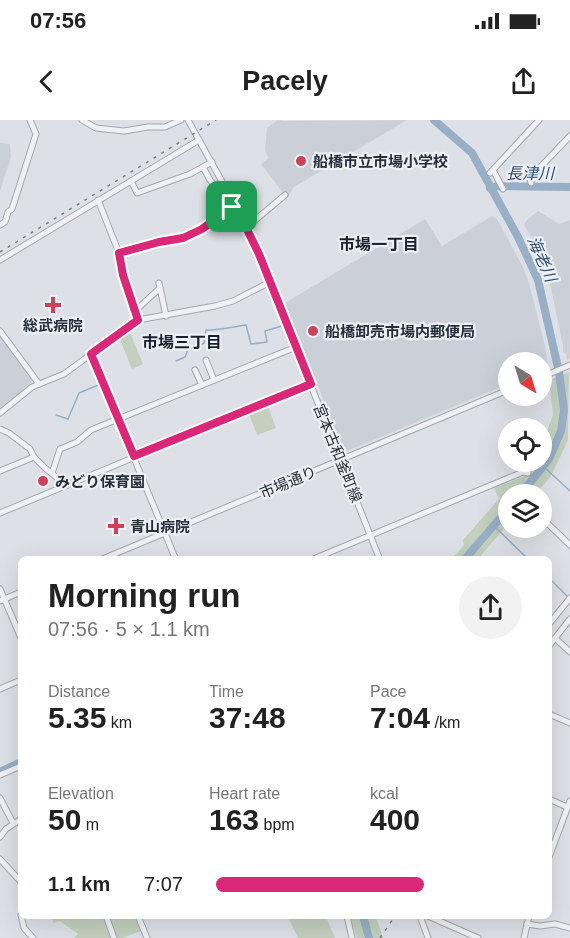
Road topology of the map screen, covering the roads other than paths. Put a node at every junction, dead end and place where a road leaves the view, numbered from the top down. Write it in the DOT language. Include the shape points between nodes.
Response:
graph roads {
  1 [pos="30,120"];
  2 [pos="82,120"];
  3 [pos="181,120"];
  4 [pos="188,120"];
  5 [pos="539,120"];
  6 [pos="570,136"];
  7 [pos="199,140"];
  8 [pos="212,162"];
  9 [pos="203,167"];
  10 [pos="131,181"];
  11 [pos="531,183"];
  12 [pos="502,187"];
  13 [pos="285,195"];
  14 [pos="98,200"];
  15 [pos="233,206"];
  16 [pos="0,225"];
  17 [pos="247,227"];
  18 [pos="119,253"];
  19 [pos="0,260"];
  20 [pos="270,282"];
  21 [pos="135,311"];
  22 [pos="166,316"];
  23 [pos="138,320"];
  24 [pos="0,331"];
  25 [pos="296,347"];
  26 [pos="91,354"];
  27 [pos="206,360"];
  28 [pos="570,365"];
  29 [pos="195,370"];
  30 [pos="552,373"];
  31 [pos="214,380"];
  32 [pos="39,384"];
  33 [pos="311,384"];
  34 [pos="202,385"];
  35 [pos="498,394"];
  36 [pos="0,413"];
  37 [pos="119,420"];
  38 [pos="0,429"];
  39 [pos="134,456"];
  40 [pos="34,457"];
  41 [pos="341,459"];
  42 [pos="0,471"];
  43 [pos="52,473"];
  44 [pos="528,473"];
  45 [pos="66,485"];
  46 [pos="0,513"];
  47 [pos="552,528"];
  48 [pos="165,532"];
  49 [pos="370,534"];
  50 [pos="570,545"];
  51 [pos="109,556"];
  52 [pos="174,556"];
  53 [pos="320,556"];
  54 [pos="378,556"];
  55 [pos="0,589"];
  56 [pos="18,593"];
  57 [pos="570,598"];
  58 [pos="2,600"];
  59 [pos="570,619"];
  60 [pos="552,620"];
  61 [pos="18,632"];
  62 [pos="555,638"];
  63 [pos="552,642"];
  64 [pos="570,651"];
  65 [pos="18,681"];
  66 [pos="0,689"];
  67 [pos="552,715"];
  68 [pos="570,723"];
  69 [pos="18,767"];
  70 [pos="0,775"];
  71 [pos="0,798"];
  72 [pos="552,800"];
  73 [pos="570,801"];
  74 [pos="567,807"];
  75 [pos="18,820"];
  76 [pos="13,823"];
  77 [pos="0,837"];
  78 [pos="552,849"];
  79 [pos="0,859"];
  80 [pos="18,879"];
  81 [pos="21,919"];
  82 [pos="107,919"];
  83 [pos="139,919"];
  84 [pos="348,919"];
  85 [pos="421,919"];
  86 [pos="435,919"];
  87 [pos="528,919"];
  88 [pos="527,924"];
  89 [pos="570,928"];
  90 [pos="31,935"];
  91 [pos="23,938"];
  92 [pos="114,938"];
  93 [pos="147,938"];
  94 [pos="352,938"];
  95 [pos="428,938"];
  96 [pos="478,938"];
  97 [pos="524,938"];
  1 -- 16 [label="street" via="36,134 34,142 12,209"];
  2 -- 3 [label="street" via="96,128 124,131 165,128"];
  4 -- 7 [label="street, 宮本古和釜町線"];
  5 -- 12 [label="street" via="491,172"];
  6 -- 11 [label="street" via="530,178"];
  7 -- 8 [label="street, 宮本古和釜町線"];
  7 -- 10 [label="street"];
  8 -- 9 [label="street"];
  8 -- 15 [label="street, 宮本古和釜町線"];
  9 -- 10 [label="street" via="136,193"];
  9 -- 15 [label="street"];
  10 -- 14 [label="street"];
  13 -- 17 [label="street"];
  14 -- 18 [label="street"];
  14 -- 19 [label="street"];
  15 -- 17 [label="street, 宮本古和釜町線"];
  15 -- 18 [label="street" via="183,238"];
  17 -- 20 [label="street, 宮本古和釜町線"];
  18 -- 21 [label="street"];
  20 -- 22 [label="street" via="233,301"];
  20 -- 25 [label="street, 宮本古和釜町線"];
  21 -- 22 [label="street" via="160,286"];
  21 -- 23 [label="street"];
  22 -- 23 [label="street"];
  23 -- 26 [label="street"];
  24 -- 32 [label="street"];
  25 -- 31 [label="street"];
  25 -- 33 [label="street, 宮本古和釜町線"];
  26 -- 32 [label="street" via="64,374"];
  26 -- 37 [label="street"];
  27 -- 31 [label="street"];
  28 -- 30 [label="street"];
  29 -- 34 [label="street"];
  31 -- 34 [label="street"];
  32 -- 36 [label="street"];
  33 -- 39 [label="street"];
  33 -- 41 [label="street, 宮本古和釜町線"];
  34 -- 37 [label="street"];
  35 -- 41 [label="street, 市場通り"];
  37 -- 39 [label="street"];
  37 -- 43 [label="street" via="91,430 60,449"];
  38 -- 40 [label="street" via="30,449"];
  39 -- 45 [label="street"];
  39 -- 48 [label="street"];
  40 -- 42 [label="street"];
  40 -- 43 [label="street"];
  41 -- 48 [label="street, 市場通り"];
  41 -- 49 [label="street, 宮本古和釜町線"];
  43 -- 45 [label="street"];
  44 -- 49 [label="street"];
  45 -- 46 [label="street"];
  47 -- 50 [label="street"];
  48 -- 51 [label="street, 市場通り"];
  48 -- 52 [label="street"];
  49 -- 53 [label="street"];
  49 -- 54 [label="street, 宮本古和釜町線"];
  55 -- 58 [label="street"];
  56 -- 58 [label="street"];
  57 -- 60 [label="street"];
  58 -- 61 [label="street"];
  59 -- 62 [label="street"];
  62 -- 63 [label="street"];
  62 -- 64 [label="street"];
  65 -- 66 [label="street"];
  67 -- 68 [label="street"];
  69 -- 70 [label="street"];
  71 -- 76 [label="street"];
  72 -- 74 [label="street"];
  73 -- 74 [label="street"];
  74 -- 78 [label="street"];
  75 -- 76 [label="street"];
  76 -- 77 [label="street"];
  79 -- 80 [label="street"];
  81 -- 90 [label="street"];
  82 -- 92 [label="street"];
  83 -- 93 [label="street"];
  84 -- 94 [label="street"];
  85 -- 95 [label="street"];
  86 -- 96 [label="street"];
  87 -- 88 [label="street"];
  88 -- 89 [label="street"];
  88 -- 97 [label="street"];
  90 -- 91 [label="street"];
}
